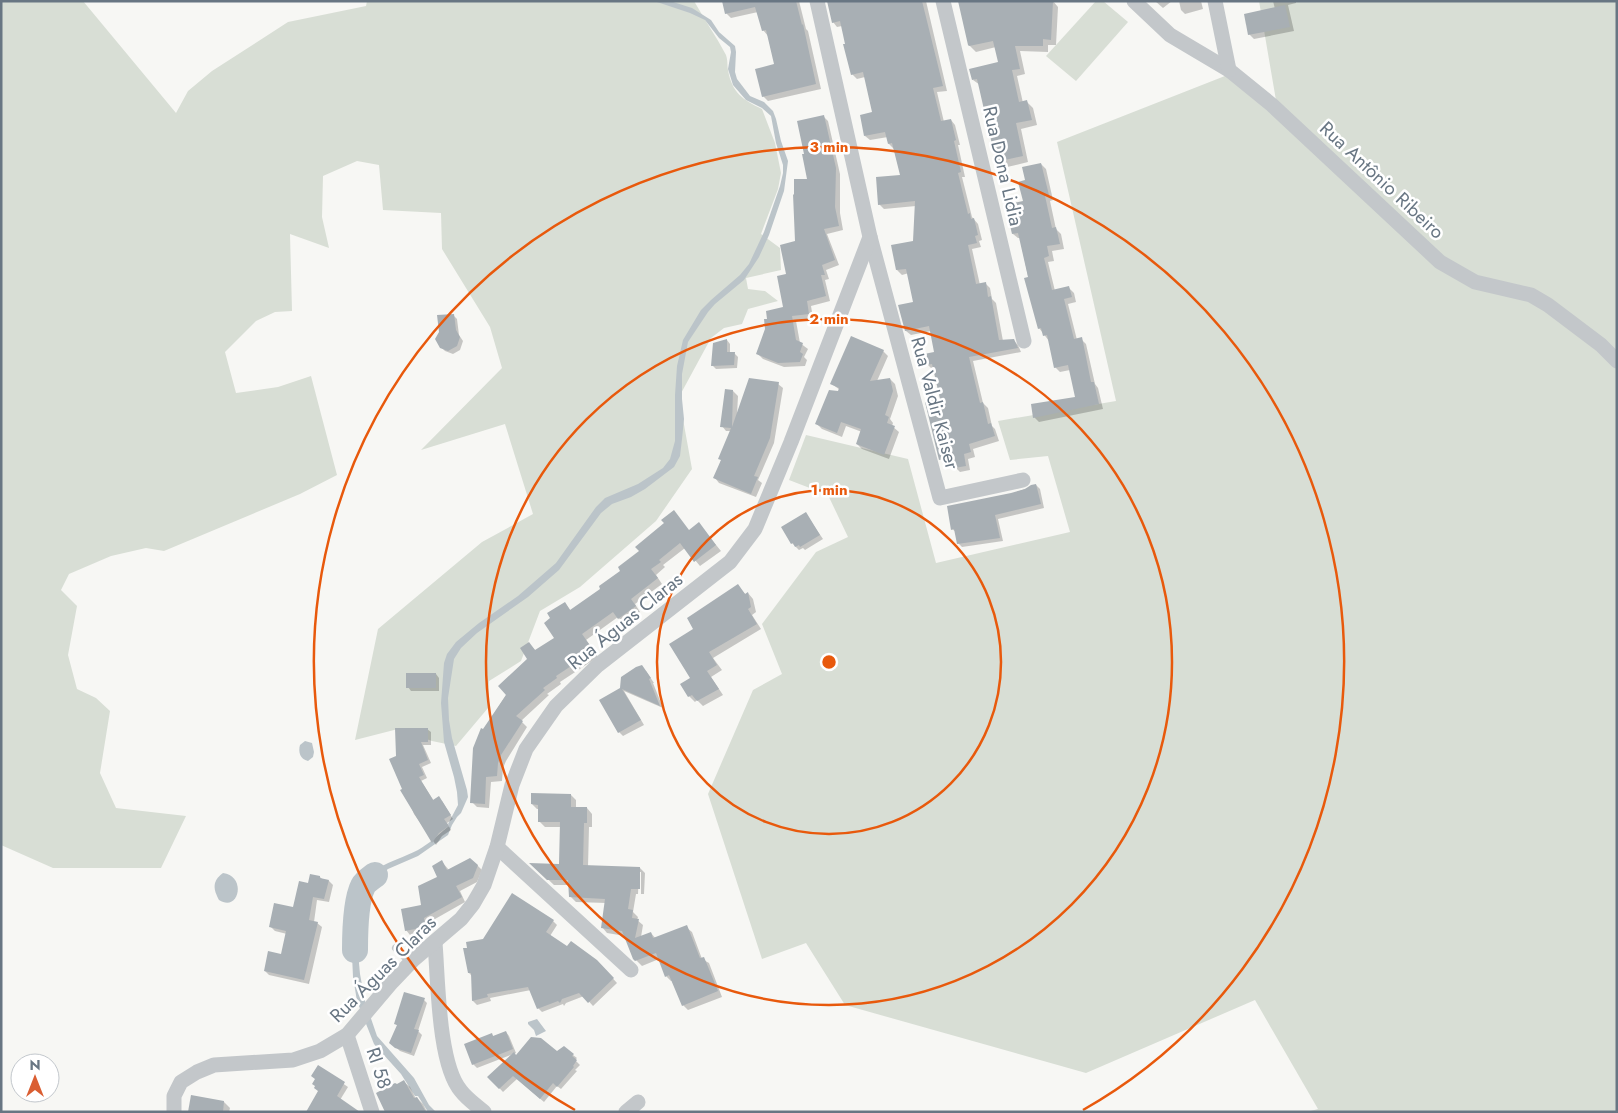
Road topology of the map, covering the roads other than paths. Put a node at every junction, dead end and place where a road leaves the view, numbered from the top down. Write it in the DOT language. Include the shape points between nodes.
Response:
graph roads {
  1 [pos="818,1"];
  2 [pos="943,1"];
  3 [pos="1134,1"];
  4 [pos="1215,1"];
  5 [pos="1229,70"];
  6 [pos="870,238"];
  7 [pos="1024,340"];
  8 [pos="1617,361"];
  9 [pos="1023,480"];
  10 [pos="497,847"];
  11 [pos="435,943"];
  12 [pos="396,948"];
  13 [pos="411,963"];
  14 [pos="631,970"];
  15 [pos="347,1035"];
  16 [pos="638,1102"];
  17 [pos="174,1112"];
  18 [pos="372,1112"];
  19 [pos="484,1112"];
  20 [pos="626,1112"];
  1 -- 6 [label="street"];
  2 -- 7 [label="street, Rua Dona Lidia"];
  3 -- 5 [label="street, Rua Antônio Ribeiro" via="1170,35"];
  4 -- 5 [label="street"];
  5 -- 8 [label="street, Rua Antônio Ribeiro" via="1272,105 1440,262 1475,282 1531,295 1601,345"];
  6 -- 9 [label="street, Rua Valdir Kaiser" via="940,498"];
  6 -- 10 [label="street, Rua Águas Claras" via="755,529 730,562 598,665 556,706 526,749 512,786"];
  10 -- 11 [label="street, Rua Águas Claras" via="484,886 473,904"];
  10 -- 14 [label="street"];
  11 -- 13 [label="street, Rua Águas Claras"];
  11 -- 19 [label="street" via="441,1026 450,1071 461,1091"];
  12 -- 13 [label="lane"];
  13 -- 15 [label="street, Rua Águas Claras"];
  15 -- 17 [label="street, Rua Águas Claras" via="320,1052 293,1060 214,1066 197,1072 181,1082 174,1096"];
  15 -- 18 [label="street, RI 58"];
  16 -- 20 [label="street"];
}
